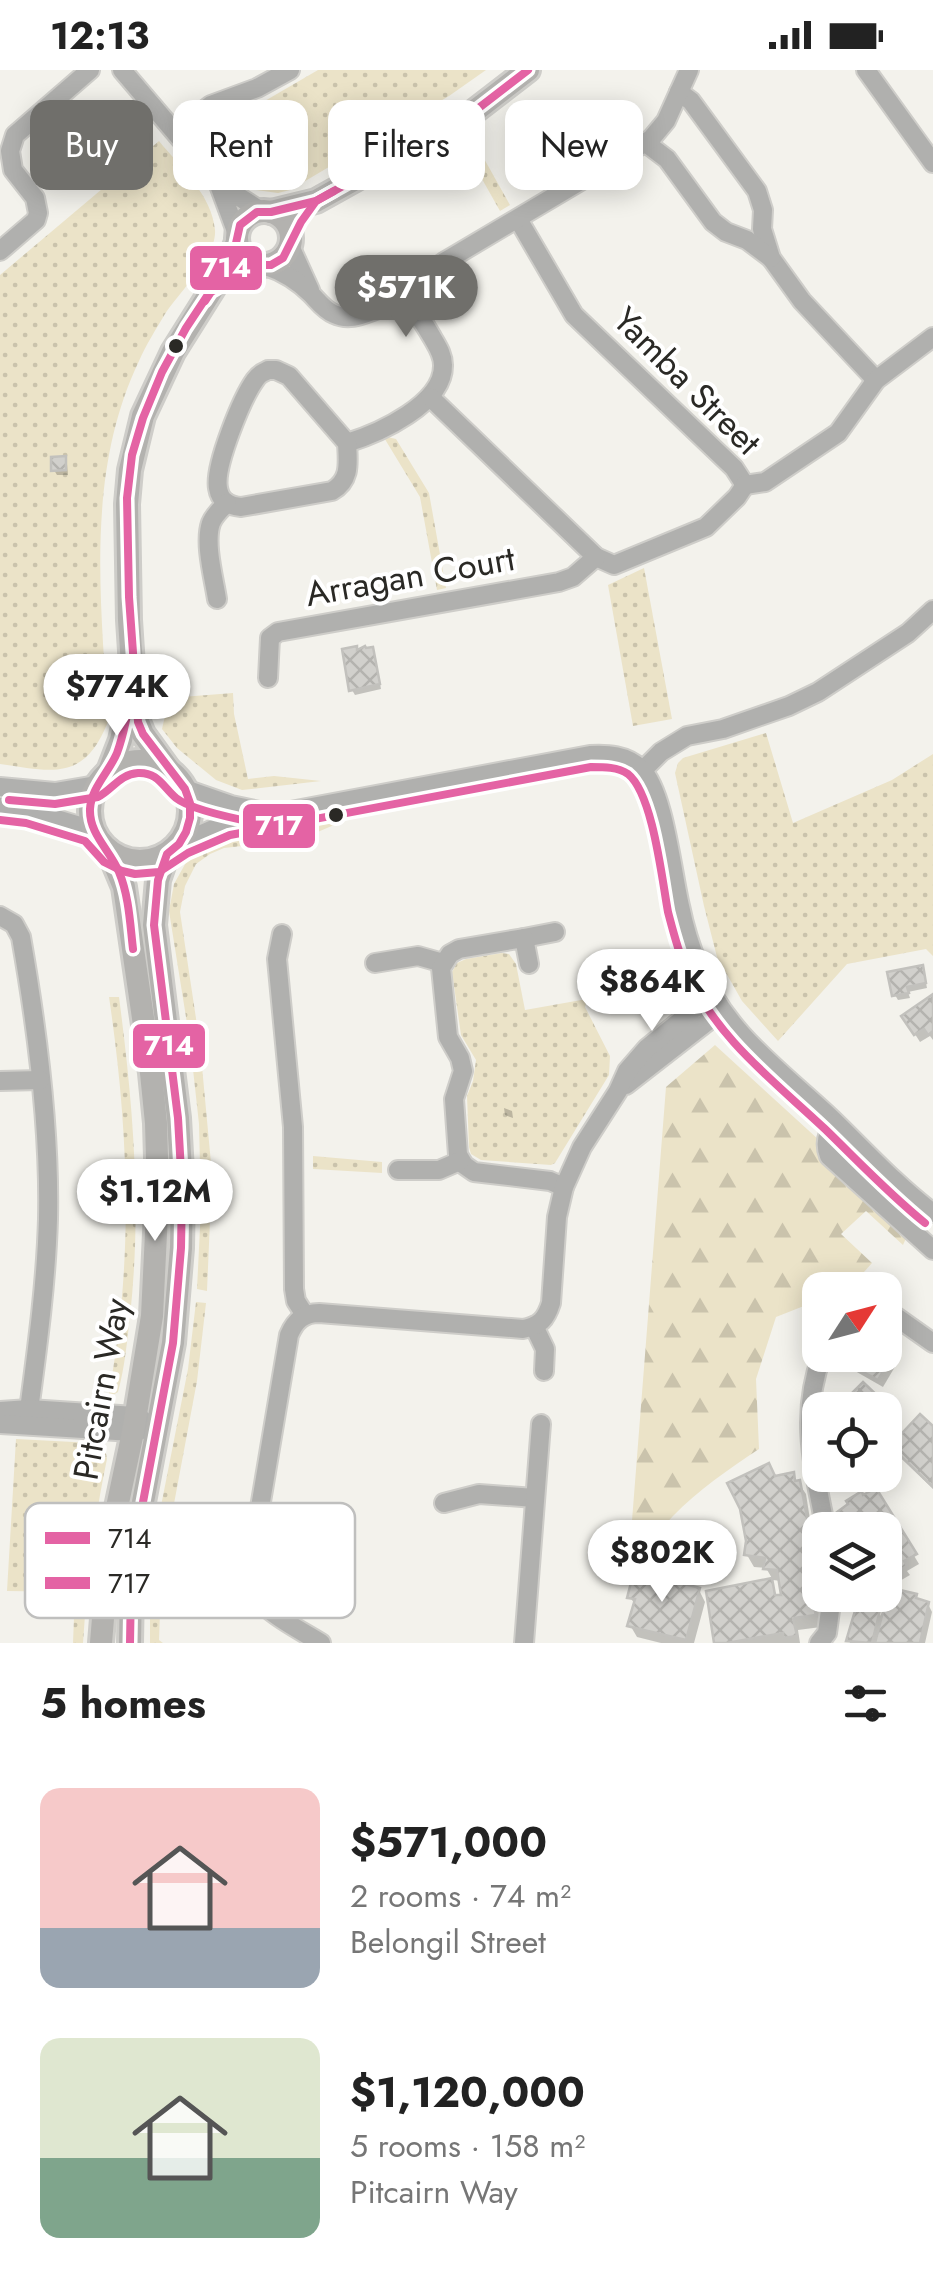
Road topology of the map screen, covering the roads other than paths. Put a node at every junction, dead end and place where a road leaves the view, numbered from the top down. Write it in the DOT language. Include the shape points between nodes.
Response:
graph roads {
  1 [pos="90,70"];
  2 [pos="122,70"];
  3 [pos="290,70"];
  4 [pos="528,70"];
  5 [pos="690,70"];
  6 [pos="874,73"];
  7 [pos="679,92"];
  8 [pos="225,100"];
  9 [pos="173,129"];
  10 [pos="646,143"];
  11 [pos="933,163"];
  12 [pos="221,190"];
  13 [pos="229,190"];
  14 [pos="316,201"];
  15 [pos="266,212"];
  16 [pos="518,218"];
  17 [pos="237,238"];
  18 [pos="290,244"];
  19 [pos="0,251"];
  20 [pos="771,258"];
  21 [pos="262,265"];
  22 [pos="211,292"];
  23 [pos="312,295"];
  24 [pos="404,307"];
  25 [pos="933,337"];
  26 [pos="876,380"];
  27 [pos="430,397"];
  28 [pos="348,444"];
  29 [pos="745,484"];
  30 [pos="227,503"];
  31 [pos="596,557"];
  32 [pos="218,600"];
  33 [pos="933,610"];
  34 [pos="268,678"];
  35 [pos="133,681"];
  36 [pos="170,770"];
  37 [pos="643,770"];
  38 [pos="102,778"];
  39 [pos="0,787"];
  40 [pos="186,789"];
  41 [pos="0,807"];
  42 [pos="274,814"];
  43 [pos="93,830"];
  44 [pos="173,849"];
  45 [pos="109,851"];
  46 [pos="0,916"];
  47 [pos="556,932"];
  48 [pos="282,934"];
  49 [pos="524,938"];
  50 [pos="375,963"];
  51 [pos="442,963"];
  52 [pos="528,964"];
  53 [pos="718,1004"];
  54 [pos="0,1080"];
  55 [pos="40,1080"];
  56 [pos="835,1122"];
  57 [pos="460,1160"];
  58 [pos="398,1170"];
  59 [pos="564,1187"];
  60 [pos="933,1213"];
  61 [pos="933,1250"];
  62 [pos="305,1315"];
  63 [pos="902,1322"];
  64 [pos="534,1326"];
  65 [pos="933,1343"];
  66 [pos="544,1371"];
  67 [pos="817,1372"];
  68 [pos="0,1411"];
  69 [pos="28,1417"];
  70 [pos="0,1424"];
  71 [pos="134,1424"];
  72 [pos="541,1424"];
  73 [pos="157,1426"];
  74 [pos="535,1498"];
  75 [pos="118,1503"];
  76 [pos="144,1503"];
  77 [pos="261,1503"];
  78 [pos="444,1504"];
  79 [pos="822,1512"];
  80 [pos="830,1612"];
  81 [pos="103,1618"];
  82 [pos="283,1618"];
  83 [pos="101,1643"];
  84 [pos="321,1643"];
  85 [pos="524,1643"];
  86 [pos="819,1643"];
  1 -- 19 [label="street" via="12,141 13,170 38,212"];
  2 -- 9 [label="street"];
  3 -- 8 [label="street"];
  4 -- 14 [label="main road" via="467,116"];
  5 -- 7 [label="street"];
  6 -- 11 [label="street"];
  7 -- 10 [label="street"];
  7 -- 20 [label="street" via="757,192"];
  10 -- 16 [label="street"];
  10 -- 20 [label="street" via="667,159 713,222"];
  12 -- 17 [label="street"];
  13 -- 15 [label="street"];
  14 -- 15 [label="main road"];
  14 -- 18 [label="main road"];
  15 -- 17 [label="main road" via="245,218"];
  15 -- 18 [label="main road" via="286,223"];
  16 -- 24 [label="street" via="414,284"];
  16 -- 29 [label="street, Yamba Street" via="574,315"];
  17 -- 21 [label="main road" via="245,258"];
  17 -- 22 [label="main road"];
  18 -- 21 [label="main road" via="283,258"];
  18 -- 23 [label="street"];
  20 -- 26 [label="street"];
  21 -- 22 [label="main road"];
  21 -- 23 [label="street" via="289,275"];
  22 -- 35 [label="main road" via="173,352 134,444 127,504"];
  23 -- 24 [label="street" via="344,318"];
  24 -- 27 [label="street" via="422,320 443,358 442,377"];
  25 -- 26 [label="street, Yamba Street"];
  26 -- 29 [label="street, Yamba Street" via="838,432 765,482"];
  27 -- 28 [label="street"];
  27 -- 31 [label="street"];
  28 -- 30 [label="street" via="346,478 332,490 241,507"];
  28 -- 30 [label="street" via="289,376 276,370 261,374 229,437 218,480"];
  29 -- 31 [label="street" via="697,532 624,563"];
  30 -- 32 [label="street" via="209,528"];
  31 -- 34 [label="street, Arragan Court" via="559,582 278,632 270,638"];
  33 -- 37 [label="street" via="818,692 724,729 686,736"];
  35 -- 36 [label="main road" via="138,722"];
  35 -- 38 [label="main road" via="121,740"];
  36 -- 38 [label="main road" via="139,760"];
  36 -- 40 [label="main road"];
  37 -- 42 [label="street" via="615,755 590,754"];
  37 -- 53 [label="street" via="655,788 690,945"];
  38 -- 39 [label="street" via="55,792"];
  38 -- 43 [label="main road" via="90,799"];
  40 -- 42 [label="street"];
  40 -- 44 [label="main road" via="190,818"];
  41 -- 43 [label="street"];
  42 -- 44 [label="street" via="227,822"];
  43 -- 45 [label="main road"];
  44 -- 45 [label="main road" via="138,862"];
  44 -- 73 [label="main road, Pitcairn Way" via="158,880 154,925 178,1118 181,1248"];
  45 -- 71 [label="main road, Pitcairn Way" via="124,887 156,1122 152,1316"];
  46 -- 55 [label="street" via="21,937"];
  47 -- 49 [label="street"];
  48 -- 62 [label="street" via="277,959 292,1127 294,1290"];
  49 -- 51 [label="street" via="459,948"];
  49 -- 52 [label="street"];
  50 -- 51 [label="street" via="418,956"];
  51 -- 57 [label="street" via="448,1038 463,1071 454,1099"];
  53 -- 56 [label="street" via="753,1049"];
  53 -- 59 [label="street" via="707,1022 618,1091"];
  54 -- 55 [label="street"];
  55 -- 69 [label="street" via="48,1228"];
  56 -- 60 [label="street"];
  56 -- 61 [label="street" via="828,1131 828,1156"];
  57 -- 58 [label="street" via="438,1170"];
  57 -- 59 [label="street" via="474,1172"];
  59 -- 64 [label="street" via="551,1303"];
  62 -- 64 [label="street"];
  62 -- 77 [label="street" via="289,1335"];
  63 -- 65 [label="street"];
  64 -- 66 [label="street" via="545,1349"];
  67 -- 79 [label="street" via="808,1423"];
  68 -- 69 [label="street"];
  69 -- 70 [label="street"];
  69 -- 71 [label="street"];
  71 -- 73 [label="street"];
  71 -- 75 [label="main road, Pitcairn Way"];
  72 -- 74 [label="street"];
  73 -- 76 [label="main road, Pitcairn Way"];
  74 -- 78 [label="street" via="479,1494"];
  74 -- 85 [label="street"];
  80 -- 86 [label="street"];
  81 -- 83 [label="main road, Pitcairn Way"];
  82 -- 84 [label="street"];
}
